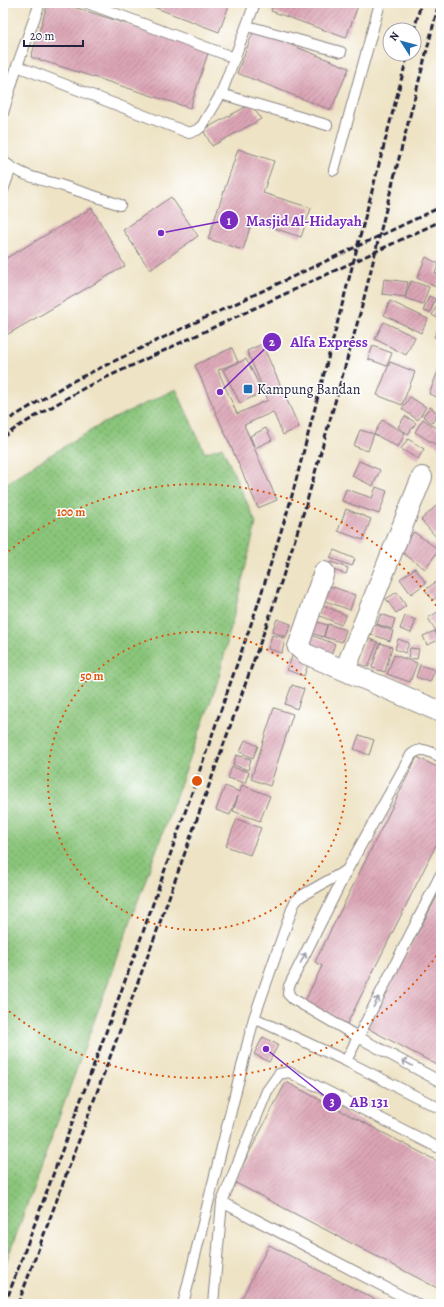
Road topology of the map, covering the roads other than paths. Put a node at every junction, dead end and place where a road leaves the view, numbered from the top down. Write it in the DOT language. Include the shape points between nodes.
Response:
graph roads {
  1 [pos="40,3"];
  2 [pos="87,3"];
  3 [pos="255,3"];
  4 [pos="380,3"];
  5 [pos="247,26"];
  6 [pos="340,52"];
  7 [pos="235,58"];
  8 [pos="17,66"];
  9 [pos="221,94"];
  10 [pos="3,112"];
  11 [pos="327,125"];
  12 [pos="7,165"];
  13 [pos="334,170"];
  14 [pos="3,190"];
  15 [pos="120,205"];
  16 [pos="422,477"];
  17 [pos="324,572"];
  18 [pos="345,670"];
  19 [pos="441,712"];
  20 [pos="441,758"];
  21 [pos="347,870"];
  22 [pos="441,874"];
  23 [pos="254,1018"];
  24 [pos="358,1037"];
  25 [pos="346,1061"];
  26 [pos="441,1082"];
  27 [pos="441,1109"];
  28 [pos="441,1149"];
  29 [pos="222,1202"];
  30 [pos="183,1304"];
  31 [pos="213,1304"];
  32 [pos="417,1304"];
  1 -- 8 [label="lane"];
  2 -- 7 [label="lane"];
  3 -- 5 [label="lane"];
  4 -- 13 [label="lane"];
  5 -- 6 [label="lane"];
  5 -- 7 [label="lane"];
  7 -- 9 [label="lane"];
  8 -- 9 [label="lane" via="189,133 202,126"];
  8 -- 10 [label="lane"];
  9 -- 11 [label="lane"];
  12 -- 14 [label="lane"];
  12 -- 15 [label="lane" via="24,174"];
  16 -- 18 [label="street"];
  17 -- 18 [label="street" via="298,647 306,654"];
  18 -- 19 [label="street"];
  20 -- 21 [label="lane" via="424,749 417,750 411,755"];
  21 -- 23 [label="lane" via="295,902"];
  24 -- 21 [label="lane, one-way" via="288,994 289,986"];
  24 -- 22 [label="lane, one-way"];
  23 -- 25 [label="lane"];
  23 -- 30 [label="lane"];
  24 -- 25 [label="lane"];
  26 -- 24 [label="lane, one-way"];
  25 -- 27 [label="lane"];
  28 -- 29 [label="lane" via="289,1072 279,1074 267,1091"];
  29 -- 31 [label="lane"];
  29 -- 32 [label="lane"];
}
